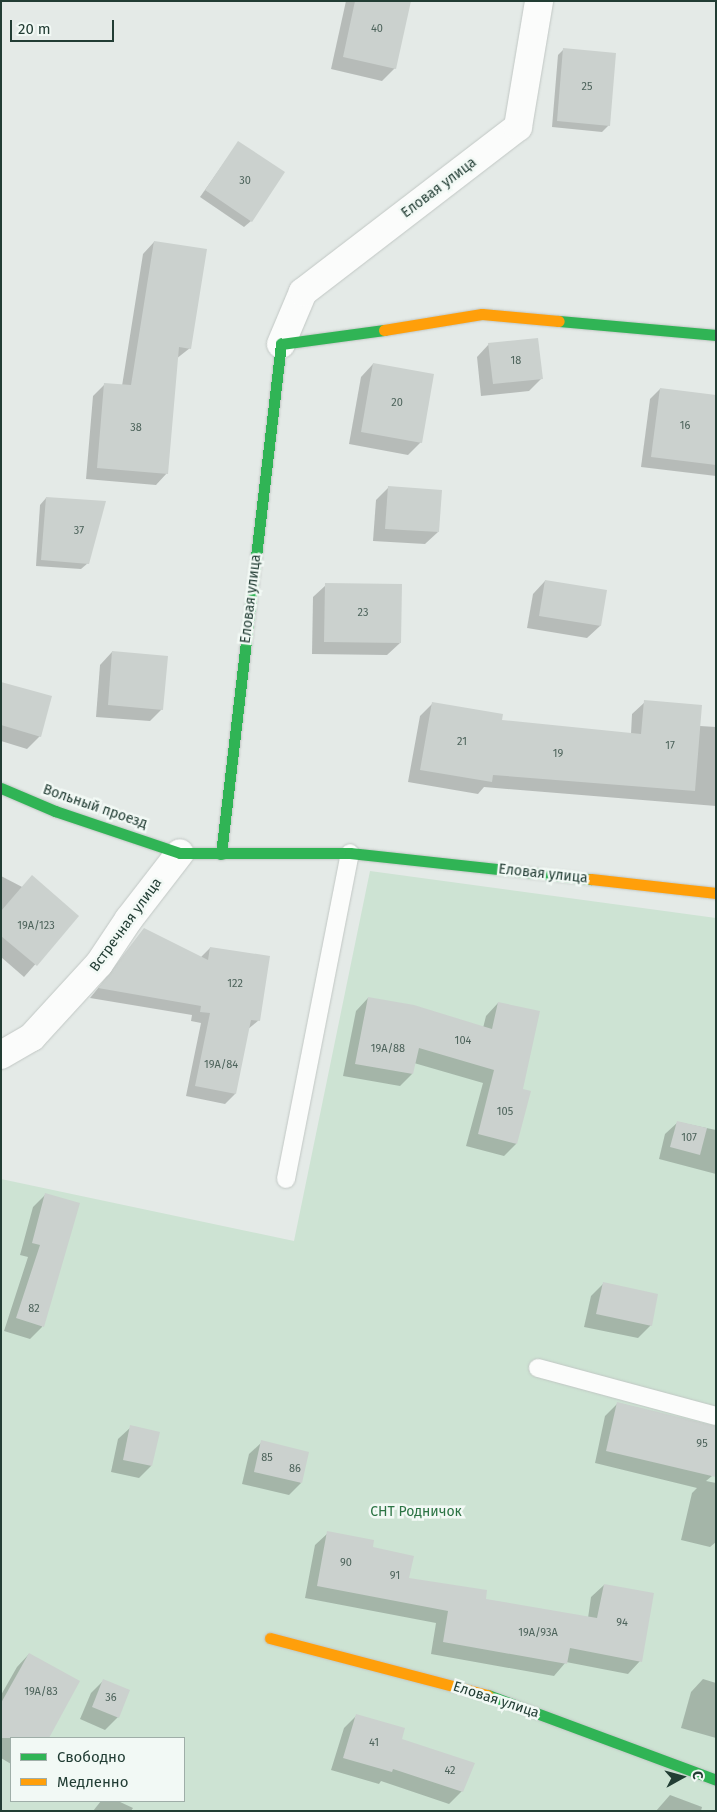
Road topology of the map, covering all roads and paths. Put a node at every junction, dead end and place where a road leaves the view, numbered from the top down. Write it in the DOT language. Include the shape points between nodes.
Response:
graph roads {
  1 [pos="539,1"];
  2 [pos="716,335"];
  3 [pos="281,344"];
  4 [pos="1,788"];
  5 [pos="180,853"];
  6 [pos="350,853"];
  7 [pos="221,854"];
  8 [pos="716,893"];
  9 [pos="1,1055"];
  10 [pos="286,1179"];
  11 [pos="538,1368"];
  12 [pos="716,1416"];
  13 [pos="270,1638"];
  14 [pos="716,1780"];
  1 -- 3 [label="street, Еловая улица" via="518,127 303,292"];
  2 -- 3 [label="street" via="482,314"];
  3 -- 7 [label="street, Еловая улица"];
  4 -- 5 [label="street, Вольный проезд" via="55,811"];
  5 -- 7 [label="street, Еловая улица"];
  5 -- 9 [label="street, Встречная улица" via="99,964 32,1037"];
  6 -- 7 [label="street, Еловая улица"];
  6 -- 8 [label="street, Еловая улица"];
  6 -- 10 [label="lane"];
  11 -- 12 [label="lane"];
  13 -- 14 [label="street, Еловая улица" via="494,1697"];
}
